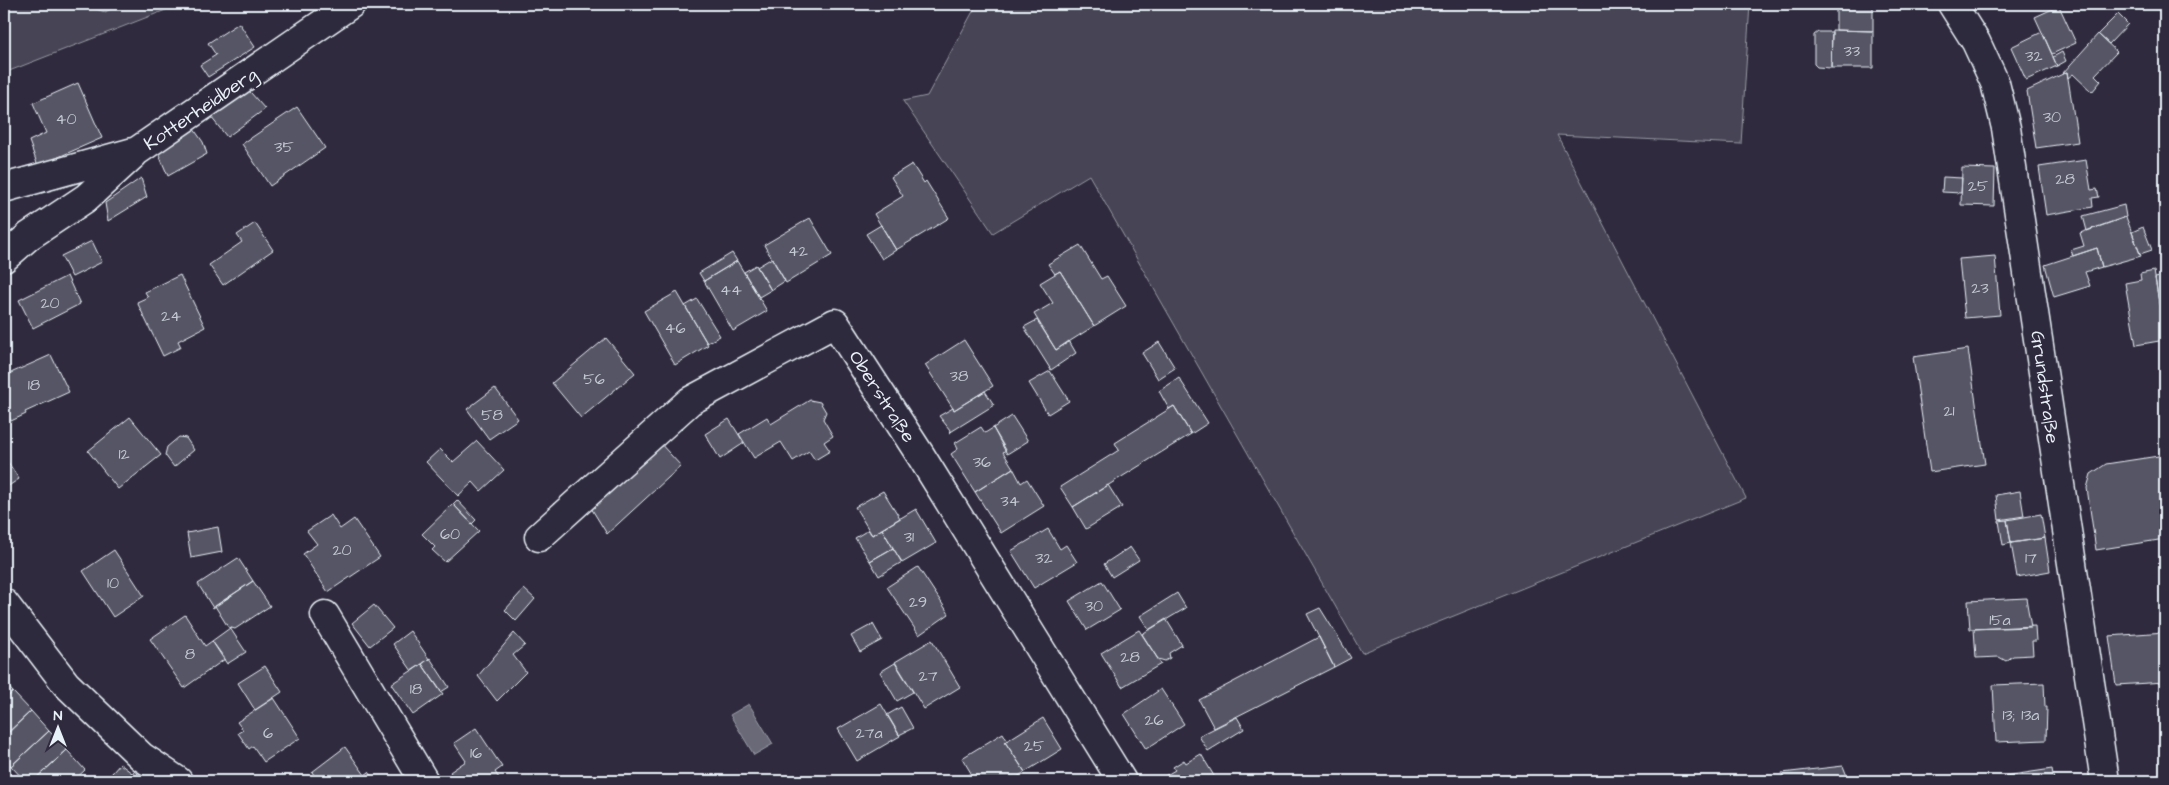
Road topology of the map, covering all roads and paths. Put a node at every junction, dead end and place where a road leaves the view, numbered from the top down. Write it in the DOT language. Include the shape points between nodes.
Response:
graph roads {
  1 [pos="351,4"];
  2 [pos="1952,4"];
  3 [pos="137,151"];
  4 [pos="4,188"];
  5 [pos="4,258"];
  6 [pos="539,536"];
  7 [pos="4,602"];
  8 [pos="325,616"];
  9 [pos="178,781"];
  10 [pos="424,781"];
  11 [pos="1122,781"];
  12 [pos="2105,781"];
  1 -- 3 [label="street, Kotterheidberg"];
  2 -- 12 [label="street, Grundstraße" via="1976,42 1995,83 2006,128"];
  3 -- 4 [label="street, Kotterheidberg"];
  3 -- 5 [label="street" via="86,198 29,236"];
  6 -- 11 [label="street, Oberstraße" via="690,401 835,323"];
  7 -- 9 [label="street" via="66,684 142,757"];
  8 -- 10 [label="street"];
}
